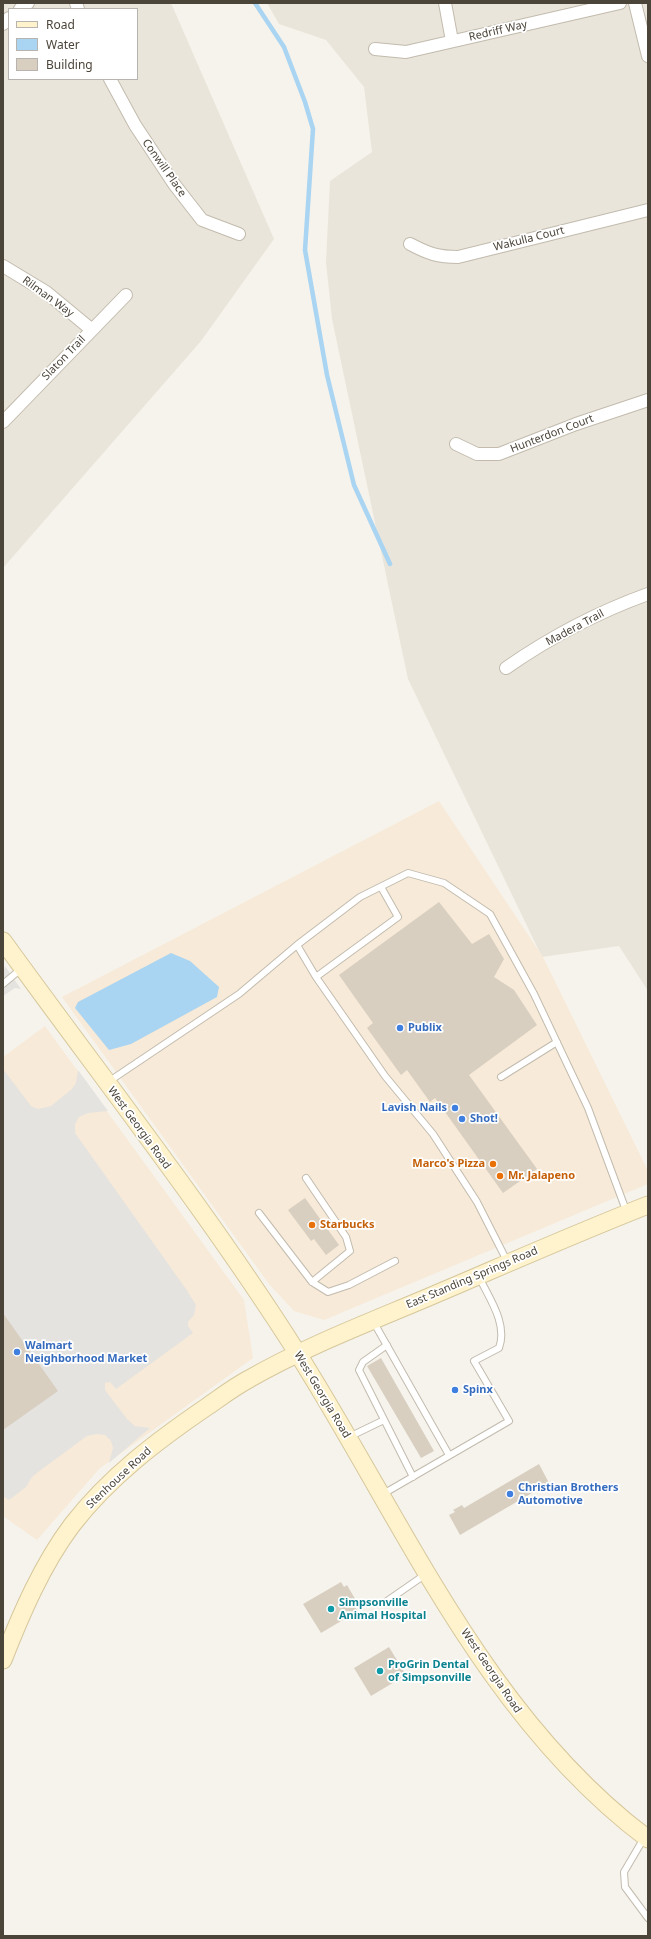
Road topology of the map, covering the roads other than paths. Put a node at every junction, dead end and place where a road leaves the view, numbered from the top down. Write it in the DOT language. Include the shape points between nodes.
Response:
graph roads {
  1 [pos="445,3"];
  2 [pos="620,3"];
  3 [pos="635,3"];
  4 [pos="452,41"];
  5 [pos="375,49"];
  6 [pos="648,56"];
  7 [pos="111,80"];
  8 [pos="648,210"];
  9 [pos="239,234"];
  10 [pos="410,244"];
  11 [pos="3,266"];
  12 [pos="126,295"];
  13 [pos="92,330"];
  14 [pos="648,400"];
  15 [pos="3,422"];
  16 [pos="456,444"];
  17 [pos="648,594"];
  18 [pos="506,668"];
  19 [pos="381,887"];
  20 [pos="3,941"];
  21 [pos="297,945"];
  22 [pos="23,968"];
  23 [pos="316,977"];
  24 [pos="3,984"];
  25 [pos="556,1042"];
  26 [pos="501,1077"];
  27 [pos="106,1083"];
  28 [pos="306,1178"];
  29 [pos="648,1205"];
  30 [pos="259,1213"];
  31 [pos="627,1213"];
  32 [pos="395,1261"];
  33 [pos="508,1262"];
  34 [pos="478,1276"];
  35 [pos="312,1282"];
  36 [pos="373,1321"];
  37 [pos="387,1345"];
  38 [pos="298,1354"];
  39 [pos="384,1420"];
  40 [pos="348,1438"];
  41 [pos="449,1455"];
  42 [pos="413,1477"];
  43 [pos="381,1495"];
  44 [pos="427,1573"];
  45 [pos="387,1601"];
  46 [pos="3,1660"];
  47 [pos="647,1838"];
  48 [pos="648,1918"];
  1 -- 4 [label="street"];
  2 -- 4 [label="street, Redriff Way"];
  3 -- 6 [label="street"];
  4 -- 5 [label="street, Redriff Way" via="406,52"];
  7 -- 9 [label="street, Conwill Place" via="135,126 202,220"];
  8 -- 10 [label="street, Wakulla Court" via="458,257 428,254"];
  11 -- 13 [label="street, Rilman Way" via="46,292"];
  12 -- 13 [label="street, Slaton Trail"];
  13 -- 15 [label="street, Slaton Trail"];
  14 -- 16 [label="street, Hunterdon Court" via="499,454 477,454"];
  17 -- 18 [label="street, Madera Trail" via="576,626"];
  19 -- 21 [label="lane" via="360,897"];
  19 -- 23 [label="lane" via="398,917"];
  19 -- 25 [label="lane" via="408,873 444,883 490,914 534,994"];
  20 -- 22 [label="main road, West Georgia Road"];
  21 -- 23 [label="lane"];
  21 -- 27 [label="lane" via="239,994"];
  22 -- 24 [label="lane"];
  22 -- 27 [label="main road, West Georgia Road"];
  23 -- 33 [label="lane" via="385,1076 433,1134 477,1202"];
  25 -- 26 [label="lane"];
  25 -- 31 [label="lane" via="588,1108"];
  27 -- 38 [label="main road, West Georgia Road" via="219,1237"];
  28 -- 35 [label="lane" via="346,1237 350,1251"];
  29 -- 31 [label="main road, East Standing Springs Road"];
  30 -- 35 [label="lane"];
  31 -- 33 [label="main road, East Standing Springs Road"];
  32 -- 35 [label="lane" via="349,1285 328,1292"];
  33 -- 34 [label="main road, East Standing Springs Road"];
  34 -- 36 [label="main road, East Standing Springs Road"];
  34 -- 41 [label="lane" via="500,1322 503,1337 499,1348 474,1361 509,1421"];
  36 -- 37 [label="lane"];
  36 -- 38 [label="main road, East Standing Springs Road"];
  37 -- 39 [label="lane" via="362,1362 358,1370"];
  37 -- 41 [label="lane"];
  38 -- 40 [label="main road, West Georgia Road"];
  38 -- 46 [label="main road, Stenhouse Road" via="247,1379 187,1421 136,1459 101,1492 72,1526 52,1558 22,1611"];
  39 -- 40 [label="lane"];
  39 -- 42 [label="lane"];
  40 -- 43 [label="main road, West Georgia Road"];
  41 -- 42 [label="lane"];
  42 -- 43 [label="lane"];
  43 -- 44 [label="main road, West Georgia Road"];
  44 -- 45 [label="lane"];
  44 -- 47 [label="main road, West Georgia Road" via="484,1664 538,1735 587,1787"];
  47 -- 48 [label="lane" via="624,1872 625,1887"];
}
